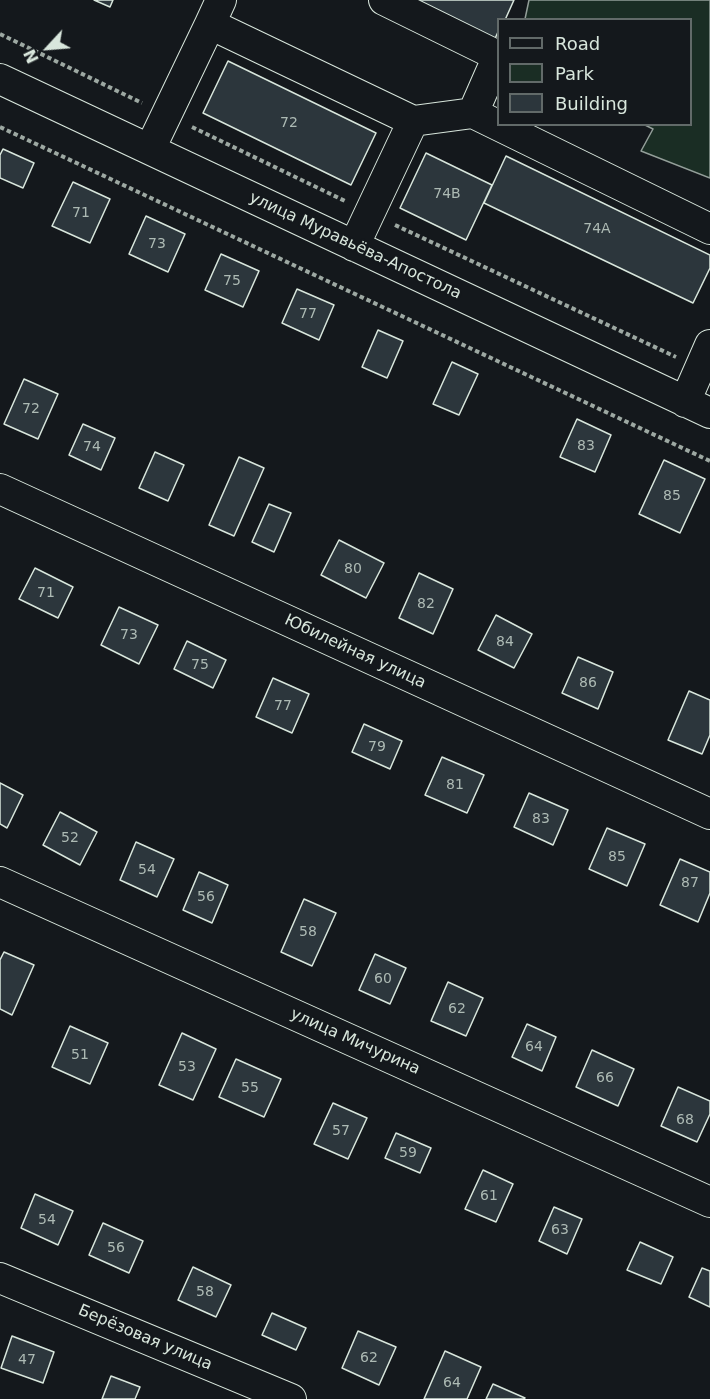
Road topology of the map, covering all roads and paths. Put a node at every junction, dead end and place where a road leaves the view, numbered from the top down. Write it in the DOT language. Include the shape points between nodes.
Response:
graph roads {
  1 [pos="384,0"];
  2 [pos="215,12"];
  3 [pos="497,56"];
  4 [pos="497,58"];
  5 [pos="0,79"];
  6 [pos="473,113"];
  7 [pos="413,121"];
  8 [pos="497,125"];
  9 [pos="500,126"];
  10 [pos="0,127"];
  11 [pos="150,149"];
  12 [pos="710,229"];
  13 [pos="354,246"];
  14 [pos="710,345"];
  15 [pos="698,408"];
  16 [pos="710,461"];
  17 [pos="0,489"];
  18 [pos="710,814"];
  19 [pos="0,882"];
  20 [pos="710,1202"];
  21 [pos="0,1278"];
  22 [pos="291,1399"];
  1 -- 3 [label="street"];
  2 -- 7 [label="street"];
  2 -- 11 [label="street"];
  4 -- 6 [label="street"];
  5 -- 11 [label="street, улица Муравьёва-Апостола"];
  6 -- 7 [label="street"];
  6 -- 8 [label="street"];
  7 -- 13 [label="street"];
  9 -- 12 [label="street"];
  10 -- 16 [label="path"];
  11 -- 13 [label="street, улица Муравьёва-Апостола"];
  13 -- 15 [label="street, улица Муравьёва-Апостола"];
  14 -- 15 [label="street"];
  17 -- 18 [label="street, Юбилейная улица"];
  19 -- 20 [label="street, улица Мичурина"];
  21 -- 22 [label="street, Берёзовая улица"];
}
